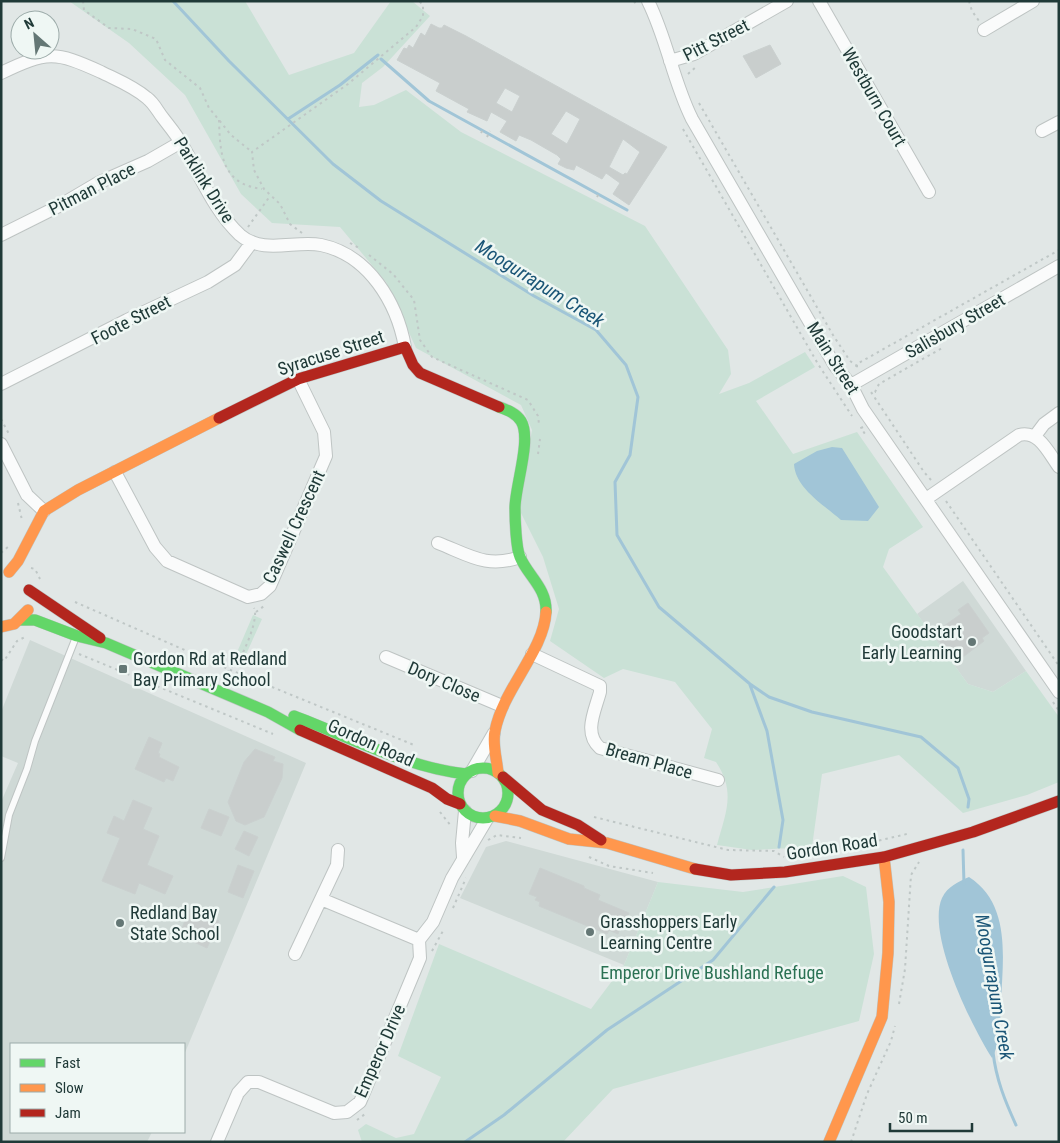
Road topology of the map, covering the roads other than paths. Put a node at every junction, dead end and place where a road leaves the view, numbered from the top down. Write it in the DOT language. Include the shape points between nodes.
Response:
graph roads {
  1 [pos="648,1"];
  2 [pos="787,1"];
  3 [pos="818,1"];
  4 [pos="1032,1"];
  5 [pos="984,29"];
  6 [pos="670,61"];
  7 [pos="1,73"];
  8 [pos="1059,122"];
  9 [pos="1042,131"];
  10 [pos="181,142"];
  11 [pos="929,192"];
  12 [pos="1,234"];
  13 [pos="248,237"];
  14 [pos="1059,266"];
  15 [pos="405,347"];
  16 [pos="298,379"];
  17 [pos="1,384"];
  18 [pos="851,385"];
  19 [pos="1059,413"];
  20 [pos="1035,436"];
  21 [pos="1,444"];
  22 [pos="1059,466"];
  23 [pos="115,472"];
  24 [pos="926,499"];
  25 [pos="44,511"];
  26 [pos="438,543"];
  27 [pos="520,556"];
  28 [pos="5,572"];
  29 [pos="29,590"];
  30 [pos="20,620"];
  31 [pos="1,627"];
  32 [pos="77,636"];
  33 [pos="106,642"];
  34 [pos="532,654"];
  35 [pos="386,657"];
  36 [pos="1059,692"];
  37 [pos="502,706"];
  38 [pos="268,712"];
  39 [pos="494,733"];
  40 [pos="470,772"];
  41 [pos="500,774"];
  42 [pos="718,780"];
  43 [pos="1059,801"];
  44 [pos="462,807"];
  45 [pos="491,817"];
  46 [pos="607,843"];
  47 [pos="338,850"];
  48 [pos="463,857"];
  49 [pos="884,857"];
  50 [pos="1,858"];
  51 [pos="321,899"];
  52 [pos="419,940"];
  53 [pos="295,954"];
  54 [pos="217,1142"];
  55 [pos="829,1142"];
  1 -- 6 [label="street, Main Street"];
  2 -- 6 [label="street, Pitt Street" via="694,54"];
  3 -- 11 [label="street, Westburn Court"];
  4 -- 5 [label="street"];
  6 -- 18 [label="street, Main Street" via="692,118 836,366"];
  7 -- 10 [label="street, Parklink Drive" via="35,58 50,55 69,58 134,88 149,99"];
  8 -- 9 [label="street"];
  10 -- 12 [label="street, Pitman Place"];
  10 -- 13 [label="street, Parklink Drive" via="226,221 242,236"];
  13 -- 15 [label="street, Parklink Drive" via="269,246 321,245 355,259 385,290 402,330"];
  13 -- 17 [label="street, Foote Street" via="235,265 208,282"];
  14 -- 18 [label="street, Salisbury Street"];
  15 -- 16 [label="street, Syracuse Street"];
  15 -- 27 [label="street, Syracuse Street" via="420,372 513,413 521,421 525,434 516,507"];
  16 -- 23 [label="street, Syracuse Street"];
  16 -- 23 [label="street, Caswell Crescent" via="324,432 326,456 270,586 261,594 248,597 167,561 155,547"];
  18 -- 24 [label="street, Main Street" via="863,408"];
  19 -- 20 [label="street"];
  20 -- 22 [label="street"];
  20 -- 24 [label="street" via="1019,435"];
  21 -- 25 [label="street" via="27,495"];
  23 -- 25 [label="street, Syracuse Street"];
  24 -- 36 [label="street, Main Street"];
  25 -- 28 [label="street" via="18,561"];
  26 -- 27 [label="street" via="489,563"];
  27 -- 34 [label="street, Syracuse Street" via="546,603 545,627"];
  28 -- 29 [label="street, Gordon Road" via="21,578"];
  29 -- 30 [label="street" via="29,606"];
  29 -- 33 [label="street, Gordon Road"];
  30 -- 31 [label="street, Gordon Road"];
  30 -- 32 [label="street, Gordon Road" via="35,620"];
  32 -- 33 [label="street, Gordon Road"];
  32 -- 50 [label="lane" via="9,815"];
  33 -- 38 [label="street, Gordon Road"];
  34 -- 37 [label="street, Syracuse Street"];
  34 -- 42 [label="street, Bream Place" via="600,686 590,729 600,748"];
  35 -- 37 [label="street, Dory Close"];
  37 -- 39 [label="street, Syracuse Street"];
  38 -- 40 [label="street, Gordon Road" via="290,714 446,772"];
  38 -- 44 [label="street, Gordon Road" via="290,726 432,788"];
  39 -- 40 [label="street"];
  39 -- 41 [label="street"];
  40 -- 41 [label="street" via="485,768"];
  40 -- 44 [label="street" via="459,788"];
  41 -- 45 [label="street" via="508,790 508,798 501,812"];
  41 -- 46 [label="street, Gordon Road" via="542,810 578,825"];
  43 -- 49 [label="street, Gordon Road" via="973,832"];
  44 -- 45 [label="street" via="479,818"];
  44 -- 48 [label="street"];
  45 -- 46 [label="street, Gordon Road" via="520,821 569,839"];
  45 -- 48 [label="street"];
  46 -- 49 [label="street, Gordon Road" via="660,860 731,875 785,872"];
  47 -- 51 [label="street" via="337,865"];
  48 -- 52 [label="street" via="433,922"];
  49 -- 55 [label="street" via="889,902 882,1017"];
  51 -- 52 [label="street"];
  51 -- 53 [label="street"];
  52 -- 54 [label="street, Emperor Drive" via="420,958 360,1102 347,1112 334,1113 259,1082 248,1082 238,1093"];
}
